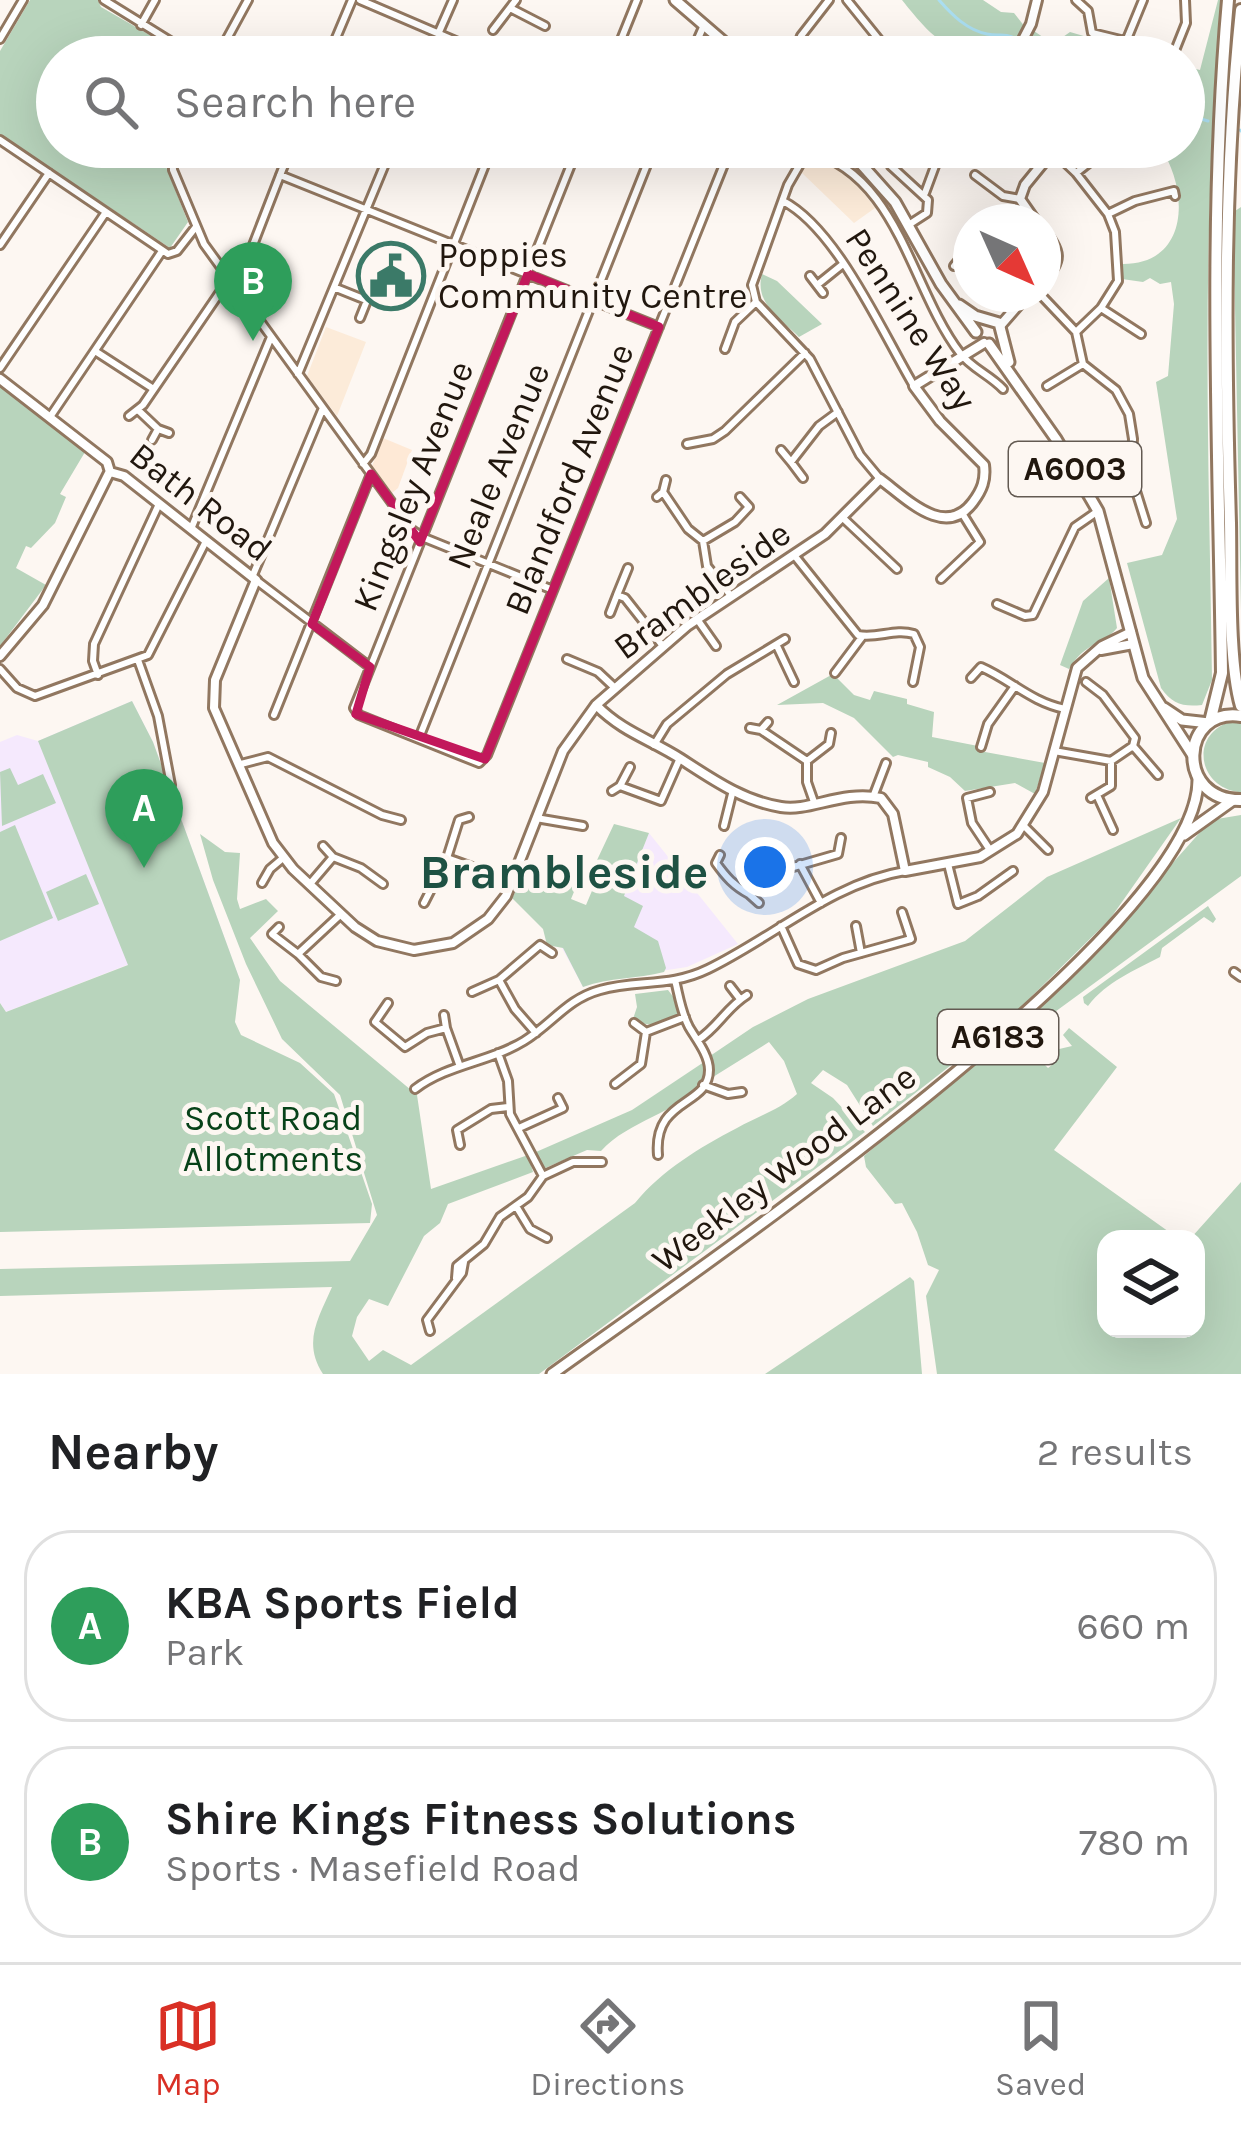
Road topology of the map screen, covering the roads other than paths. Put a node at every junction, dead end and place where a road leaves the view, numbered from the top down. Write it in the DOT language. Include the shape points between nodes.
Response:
graph roads {
  1 [pos="23,0"];
  2 [pos="104,0"];
  3 [pos="155,0"];
  4 [pos="248,0"];
  5 [pos="356,0"];
  6 [pos="453,0"];
  7 [pos="516,0"];
  8 [pos="637,0"];
  9 [pos="675,0"];
  10 [pos="829,0"];
  11 [pos="847,0"];
  12 [pos="1037,0"];
  13 [pos="1077,0"];
  14 [pos="1143,0"];
  15 [pos="1185,0"];
  16 [pos="1228,0"];
  17 [pos="512,10"];
  18 [pos="1241,10"];
  19 [pos="141,25"];
  20 [pos="704,25"];
  21 [pos="545,26"];
  22 [pos="493,30"];
  23 [pos="438,33"];
  24 [pos="160,36"];
  25 [pos="228,36"];
  26 [pos="338,36"];
  27 [pos="437,36"];
  28 [pos="445,36"];
  29 [pos="622,36"];
  30 [pos="699,36"];
  31 [pos="717,36"];
  32 [pos="801,36"];
  33 [pos="876,36"];
  34 [pos="1024,36"];
  35 [pos="1102,36"];
  36 [pos="1128,36"];
  37 [pos="1182,36"];
  38 [pos="0,39"];
  39 [pos="0,140"];
  40 [pos="36,164"];
  41 [pos="42,168"];
  42 [pos="173,168"];
  43 [pos="283,168"];
  44 [pos="384,168"];
  45 [pos="484,168"];
  46 [pos="570,168"];
  47 [pos="646,168"];
  48 [pos="723,168"];
  49 [pos="799,168"];
  50 [pos="846,168"];
  51 [pos="865,168"];
  52 [pos="892,168"];
  53 [pos="933,168"];
  54 [pos="1039,168"];
  55 [pos="1072,168"];
  56 [pos="1081,168"];
  57 [pos="1076,172"];
  58 [pos="49,173"];
  59 [pos="280,175"];
  60 [pos="976,175"];
  61 [pos="925,193"];
  62 [pos="1174,196"];
  63 [pos="1020,199"];
  64 [pos="783,201"];
  65 [pos="1023,204"];
  66 [pos="367,210"];
  67 [pos="106,212"];
  68 [pos="1108,214"];
  69 [pos="910,224"];
  70 [pos="196,228"];
  71 [pos="453,244"];
  72 [pos="0,245"];
  73 [pos="162,251"];
  74 [pos="843,264"];
  75 [pos="528,274"];
  76 [pos="810,276"];
  77 [pos="232,282"];
  78 [pos="374,283"];
  79 [pos="817,285"];
  80 [pos="336,288"];
  81 [pos="823,293"];
  82 [pos="950,297"];
  83 [pos="593,300"];
  84 [pos="367,301"];
  85 [pos="756,302"];
  86 [pos="1101,308"];
  87 [pos="1009,312"];
  88 [pos="1054,312"];
  89 [pos="360,318"];
  90 [pos="995,324"];
  91 [pos="659,327"];
  92 [pos="1076,332"];
  93 [pos="1141,334"];
  94 [pos="271,337"];
  95 [pos="981,338"];
  96 [pos="725,349"];
  97 [pos="94,350"];
  98 [pos="805,352"];
  99 [pos="966,352"];
  100 [pos="1083,364"];
  101 [pos="0,368"];
  102 [pos="1011,371"];
  103 [pos="298,374"];
  104 [pos="0,379"];
  105 [pos="153,386"];
  106 [pos="914,386"];
  107 [pos="1047,386"];
  108 [pos="1003,388"];
  109 [pos="323,408"];
  110 [pos="138,410"];
  111 [pos="838,412"];
  112 [pos="129,416"];
  113 [pos="49,417"];
  114 [pos="158,429"];
  115 [pos="169,433"];
  116 [pos="152,440"];
  117 [pos="687,445"];
  118 [pos="781,450"];
  119 [pos="791,462"];
  120 [pos="363,464"];
  121 [pos="110,472"];
  122 [pos="371,474"];
  123 [pos="803,478"];
  124 [pos="880,479"];
  125 [pos="666,480"];
  126 [pos="740,497"];
  127 [pos="159,504"];
  128 [pos="1098,511"];
  129 [pos="962,513"];
  130 [pos="844,519"];
  131 [pos="1146,523"];
  132 [pos="191,529"];
  133 [pos="422,537"];
  134 [pos="206,541"];
  135 [pos="703,541"];
  136 [pos="794,556"];
  137 [pos="488,563"];
  138 [pos="894,563"];
  139 [pos="628,568"];
  140 [pos="254,578"];
  141 [pos="941,579"];
  142 [pos="553,590"];
  143 [pos="617,595"];
  144 [pos="731,596"];
  145 [pos="997,604"];
  146 [pos="610,613"];
  147 [pos="697,619"];
  148 [pos="312,623"];
  149 [pos="862,637"];
  150 [pos="1132,638"];
  151 [pos="785,639"];
  152 [pos="662,645"];
  153 [pos="716,646"];
  154 [pos="776,646"];
  155 [pos="0,656"];
  156 [pos="981,656"];
  157 [pos="567,658"];
  158 [pos="138,660"];
  159 [pos="370,667"];
  160 [pos="981,667"];
  161 [pos="0,669"];
  162 [pos="835,673"];
  163 [pos="98,675"];
  164 [pos="971,678"];
  165 [pos="794,682"];
  166 [pos="913,682"];
  167 [pos="1086,682"];
  168 [pos="1015,686"];
  169 [pos="614,687"];
  170 [pos="1156,702"];
  171 [pos="596,705"];
  172 [pos="1241,706"];
  173 [pos="1064,709"];
  174 [pos="274,715"];
  175 [pos="1241,716"];
  176 [pos="769,722"];
  177 [pos="1209,723"];
  178 [pos="750,728"];
  179 [pos="760,730"];
  180 [pos="830,733"];
  181 [pos="418,738"];
  182 [pos="654,745"];
  183 [pos="1133,746"];
  184 [pos="981,747"];
  185 [pos="1054,751"];
  186 [pos="1192,754"];
  187 [pos="680,758"];
  188 [pos="807,761"];
  189 [pos="1112,761"];
  190 [pos="241,764"];
  191 [pos="886,764"];
  192 [pos="630,766"];
  193 [pos="881,774"];
  194 [pos="1158,775"];
  195 [pos="1198,778"];
  196 [pos="892,780"];
  197 [pos="171,785"];
  198 [pos="733,790"];
  199 [pos="958,791"];
  200 [pos="990,792"];
  201 [pos="873,796"];
  202 [pos="968,798"];
  203 [pos="1237,800"];
  204 [pos="661,801"];
  205 [pos="814,802"];
  206 [pos="659,811"];
  207 [pos="469,817"];
  208 [pos="536,818"];
  209 [pos="401,820"];
  210 [pos="583,826"];
  211 [pos="724,826"];
  212 [pos="1024,826"];
  213 [pos="1113,830"];
  214 [pos="1184,835"];
  215 [pos="841,838"];
  216 [pos="323,846"];
  217 [pos="1048,850"];
  218 [pos="991,852"];
  219 [pos="720,855"];
  220 [pos="333,856"];
  221 [pos="283,858"];
  222 [pos="447,859"];
  223 [pos="800,863"];
  224 [pos="948,864"];
  225 [pos="905,871"];
  226 [pos="1013,871"];
  227 [pos="255,872"];
  228 [pos="512,881"];
  229 [pos="310,884"];
  230 [pos="382,884"];
  231 [pos="749,894"];
  232 [pos="424,903"];
  233 [pos="759,903"];
  234 [pos="821,903"];
  235 [pos="902,912"];
  236 [pos="341,914"];
  237 [pos="781,926"];
  238 [pos="856,926"];
  239 [pos="279,927"];
  240 [pos="552,953"];
  241 [pos="861,953"];
  242 [pos="298,955"];
  243 [pos="499,980"];
  244 [pos="676,980"];
  245 [pos="730,986"];
  246 [pos="327,992"];
  247 [pos="472,992"];
  248 [pos="388,1004"];
  249 [pos="444,1015"];
  250 [pos="685,1017"];
  251 [pos="634,1024"];
  252 [pos="446,1028"];
  253 [pos="646,1032"];
  254 [pos="536,1033"];
  255 [pos="698,1040"];
  256 [pos="498,1053"];
  257 [pos="460,1064"];
  258 [pos="617,1068"];
  259 [pos="623,1077"];
  260 [pos="615,1084"];
  261 [pos="703,1085"];
  262 [pos="415,1089"];
  263 [pos="742,1092"];
  264 [pos="558,1098"];
  265 [pos="508,1107"];
  266 [pos="652,1117"];
  267 [pos="662,1122"];
  268 [pos="519,1128"];
  269 [pos="460,1145"];
  270 [pos="658,1155"];
  271 [pos="602,1162"];
  272 [pos="543,1176"];
  273 [pos="516,1206"];
  274 [pos="547,1238"];
  275 [pos="417,1318"];
  276 [pos="427,1320"];
  277 [pos="430,1331"];
  278 [pos="552,1374"];
  1 -- 38 [label="street"];
  2 -- 19 [label="street"];
  3 -- 19 [label="street"];
  4 -- 25 [label="street"];
  5 -- 23 [label="street"];
  5 -- 26 [label="street"];
  6 -- 23 [label="street"];
  7 -- 17 [label="street"];
  8 -- 29 [label="street"];
  9 -- 20 [label="main road"];
  10 -- 32 [label="street"];
  11 -- 33 [label="street"];
  12 -- 34 [label="street"];
  13 -- 35 [label="street" via="1092,33"];
  14 -- 36 [label="street"];
  15 -- 37 [label="street"];
  16 -- 177 [label="highway" via="1216,309 1222,673"];
  17 -- 21 [label="street"];
  17 -- 22 [label="street"];
  18 -- 172 [label="highway" via="1229,151 1227,426"];
  19 -- 24 [label="street"];
  20 -- 30 [label="street"];
  20 -- 31 [label="main road"];
  23 -- 27 [label="street"];
  23 -- 28 [label="street"];
  39 -- 40 [label="street"];
  41 -- 58 [label="street"];
  42 -- 70 [label="street"];
  43 -- 59 [label="street"];
  44 -- 66 [label="street"];
  45 -- 71 [label="street"];
  46 -- 75 [label="street, Kingsley Avenue"];
  47 -- 83 [label="street, Neale Avenue"];
  48 -- 91 [label="street, Blandford Avenue"];
  49 -- 64 [label="street"];
  50 -- 99 [label="street" via="891,222"];
  51 -- 69 [label="main road, A6003"];
  52 -- 61 [label="street"];
  53 -- 61 [label="street"];
  54 -- 63 [label="street"];
  55 -- 57 [label="street"];
  56 -- 57 [label="street"];
  57 -- 68 [label="street"];
  58 -- 67 [label="street"];
  58 -- 72 [label="street"];
  59 -- 66 [label="street"];
  59 -- 77 [label="street" via="241,277"];
  60 -- 63 [label="street"];
  61 -- 69 [label="street" via="927,213"];
  62 -- 68 [label="street" via="1151,195"];
  63 -- 65 [label="street"];
  64 -- 74 [label="street, Pennine Way" via="809,218"];
  64 -- 85 [label="street" via="752,285"];
  66 -- 71 [label="street"];
  66 -- 80 [label="street"];
  67 -- 73 [label="street"];
  67 -- 101 [label="street"];
  68 -- 86 [label="street" via="1118,281"];
  69 -- 82 [label="main road, A6003"];
  70 -- 73 [label="street" via="177,251"];
  70 -- 77 [label="street"];
  71 -- 75 [label="street"];
  71 -- 120 [label="street"];
  73 -- 97 [label="street"];
  74 -- 79 [label="street"];
  74 -- 106 [label="street, Pennine Way"];
  75 -- 83 [label="street"];
  75 -- 133 [label="street, Kingsley Avenue"];
  76 -- 79 [label="street"];
  77 -- 94 [label="street"];
  77 -- 105 [label="street"];
  78 -- 84 [label="street"];
  79 -- 81 [label="street"];
  80 -- 84 [label="street"];
  80 -- 103 [label="street"];
  82 -- 90 [label="main road, A6003"];
  82 -- 95 [label="main road, A6003"];
  83 -- 91 [label="street"];
  83 -- 137 [label="street, Neale Avenue"];
  84 -- 89 [label="street"];
  85 -- 96 [label="street"];
  85 -- 98 [label="street"];
  86 -- 92 [label="street"];
  86 -- 93 [label="street"];
  87 -- 90 [label="street"];
  88 -- 92 [label="street"];
  90 -- 95 [label="main road"];
  90 -- 95 [label="main road"];
  90 -- 102 [label="main road, A6003"];
  91 -- 142 [label="street, Blandford Avenue"];
  92 -- 100 [label="street"];
  94 -- 103 [label="street"];
  94 -- 132 [label="street"];
  95 -- 99 [label="street"];
  95 -- 102 [label="main road, A6003"];
  97 -- 105 [label="street"];
  97 -- 113 [label="street"];
  98 -- 111 [label="street"];
  98 -- 117 [label="street" via="725,431"];
  99 -- 106 [label="street"];
  99 -- 108 [label="street"];
  100 -- 107 [label="street"];
  100 -- 131 [label="street" via="1116,390 1129,414 1131,475"];
  102 -- 128 [label="main road, A6003"];
  103 -- 109 [label="street"];
  104 -- 113 [label="street, Bath Road"];
  105 -- 110 [label="street"];
  106 -- 129 [label="street, Pennine Way" via="984,465 984,483"];
  109 -- 120 [label="street"];
  109 -- 140 [label="street"];
  110 -- 112 [label="street"];
  110 -- 114 [label="street"];
  111 -- 119 [label="street"];
  111 -- 124 [label="street"];
  113 -- 121 [label="street, Bath Road"];
  114 -- 115 [label="street"];
  114 -- 116 [label="street"];
  118 -- 119 [label="street"];
  119 -- 123 [label="street"];
  120 -- 122 [label="street"];
  121 -- 127 [label="street, Bath Road"];
  121 -- 155 [label="street" via="43,604"];
  122 -- 133 [label="street"];
  122 -- 148 [label="street"];
  124 -- 129 [label="street" via="926,513"];
  124 -- 130 [label="street, Brambleside"];
  125 -- 135 [label="street" via="660,495"];
  126 -- 135 [label="street" via="752,507"];
  127 -- 132 [label="street, Bath Road"];
  127 -- 163 [label="street" via="94,644"];
  128 -- 145 [label="street" via="1072,533 1033,615"];
  128 -- 150 [label="main road, A6003"];
  129 -- 141 [label="street" via="980,542"];
  130 -- 136 [label="street, Brambleside"];
  130 -- 138 [label="street"];
  132 -- 134 [label="street, Bath Road"];
  133 -- 137 [label="street"];
  133 -- 159 [label="street, Kingsley Avenue"];
  134 -- 140 [label="street, Bath Road"];
  134 -- 158 [label="street" via="158,641"];
  135 -- 144 [label="street" via="702,558"];
  136 -- 144 [label="street, Brambleside"];
  136 -- 149 [label="street"];
  137 -- 142 [label="street"];
  137 -- 181 [label="street, Neale Avenue"];
  139 -- 143 [label="street"];
  140 -- 148 [label="street, Bath Road"];
  140 -- 190 [label="street" via="212,695"];
  142 -- 181 [label="street, Blandford Avenue" via="482,762"];
  143 -- 146 [label="street"];
  143 -- 152 [label="street"];
  144 -- 147 [label="street, Brambleside"];
  147 -- 152 [label="street, Brambleside"];
  147 -- 153 [label="street"];
  148 -- 159 [label="street, Bath Road"];
  148 -- 174 [label="street"];
  149 -- 162 [label="street"];
  149 -- 166 [label="street" via="914,634 920,647"];
  150 -- 170 [label="main road, A6003"];
  150 -- 173 [label="street" via="1077,668"];
  151 -- 154 [label="street"];
  152 -- 169 [label="street, Brambleside"];
  154 -- 165 [label="street"];
  154 -- 182 [label="street" via="727,674"];
  156 -- 160 [label="street"];
  157 -- 169 [label="street"];
  158 -- 163 [label="street"];
  158 -- 197 [label="street"];
  159 -- 181 [label="street, Kingsley Avenue" via="354,712"];
  160 -- 164 [label="street"];
  160 -- 168 [label="street"];
  161 -- 163 [label="street" via="34,696"];
  167 -- 183 [label="street" via="1130,730"];
  168 -- 173 [label="street"];
  168 -- 184 [label="street"];
  169 -- 171 [label="street, Brambleside"];
  170 -- 177 [label="main road" via="1182,720"];
  170 -- 186 [label="main road, A6003"];
  171 -- 182 [label="street"];
  171 -- 208 [label="street, Brambleside" via="569,740"];
  173 -- 185 [label="street"];
  175 -- 177 [label="highway"];
  176 -- 179 [label="street"];
  177 -- 186 [label="highway"];
  178 -- 179 [label="street"];
  179 -- 188 [label="street"];
  180 -- 188 [label="street" via="832,746"];
  182 -- 187 [label="street"];
  183 -- 189 [label="street"];
  183 -- 194 [label="street"];
  185 -- 189 [label="street"];
  185 -- 212 [label="street"];
  186 -- 195 [label="highway"];
  187 -- 198 [label="street"];
  187 -- 204 [label="street"];
  188 -- 205 [label="street"];
  189 -- 213 [label="street" via="1111,786 1094,796"];
  190 -- 209 [label="street" via="268,757"];
  190 -- 221 [label="street"];
  191 -- 193 [label="street"];
  192 -- 204 [label="street" via="616,789"];
  193 -- 196 [label="street"];
  193 -- 201 [label="street"];
  195 -- 203 [label="highway" via="1216,796"];
  195 -- 214 [label="main road, Weekley Wood Lane / A6183"];
  198 -- 205 [label="street" via="782,808"];
  198 -- 211 [label="street"];
  199 -- 202 [label="street"];
  200 -- 202 [label="street"];
  201 -- 205 [label="street"];
  201 -- 225 [label="street" via="892,814"];
  202 -- 218 [label="street"];
  203 -- 214 [label="main road, Weekley Wood Lane / A6183"];
  204 -- 206 [label="street"];
  207 -- 222 [label="street" via="455,826"];
  208 -- 210 [label="street"];
  208 -- 228 [label="street, Brambleside"];
  212 -- 217 [label="street"];
  212 -- 218 [label="street"];
  214 -- 278 [label="main road, Weekley Wood Lane / A6183" via="1103,936 986,1048"];
  215 -- 223 [label="street" via="842,856"];
  216 -- 220 [label="street"];
  218 -- 224 [label="street"];
  219 -- 231 [label="street" via="723,872"];
  220 -- 229 [label="street"];
  220 -- 230 [label="street"];
  221 -- 227 [label="street" via="263,880"];
  221 -- 229 [label="street, Brambleside"];
  222 -- 228 [label="street"];
  222 -- 232 [label="street"];
  223 -- 231 [label="street" via="770,874"];
  223 -- 234 [label="street"];
  224 -- 225 [label="street"];
  224 -- 226 [label="street" via="958,904"];
  225 -- 234 [label="street" via="863,880"];
  228 -- 236 [label="street, Brambleside" via="476,930 430,948 387,945"];
  229 -- 236 [label="street, Brambleside"];
  231 -- 233 [label="street"];
  234 -- 237 [label="street"];
  235 -- 241 [label="street" via="911,939"];
  236 -- 242 [label="street"];
  237 -- 241 [label="street" via="803,969"];
  237 -- 244 [label="street"];
  238 -- 241 [label="street"];
  239 -- 242 [label="street" via="269,931"];
  240 -- 243 [label="street" via="541,943"];
  242 -- 246 [label="street" via="333,981"];
  243 -- 247 [label="street"];
  243 -- 254 [label="street"];
  244 -- 250 [label="street"];
  244 -- 254 [label="street" via="583,995"];
  245 -- 255 [label="street" via="743,997"];
  248 -- 252 [label="street" via="375,1022 405,1047"];
  249 -- 252 [label="street"];
  250 -- 253 [label="street"];
  250 -- 255 [label="street"];
  251 -- 253 [label="street"];
  252 -- 257 [label="street"];
  253 -- 259 [label="street" via="641,1064"];
  254 -- 256 [label="street"];
  255 -- 261 [label="street" via="710,1068"];
  256 -- 257 [label="street"];
  256 -- 265 [label="street"];
  257 -- 262 [label="street"];
  258 -- 259 [label="street"];
  259 -- 260 [label="street"];
  261 -- 263 [label="street"];
  261 -- 267 [label="street"];
  264 -- 268 [label="street" via="563,1108"];
  265 -- 268 [label="street"];
  265 -- 269 [label="street" via="457,1130"];
  266 -- 267 [label="street"];
  267 -- 270 [label="street"];
  268 -- 272 [label="street"];
  271 -- 272 [label="street" via="573,1162"];
  272 -- 273 [label="street"];
  273 -- 274 [label="street"];
  273 -- 276 [label="street" via="456,1268"];
  275 -- 276 [label="street"];
  276 -- 277 [label="street"];
}
